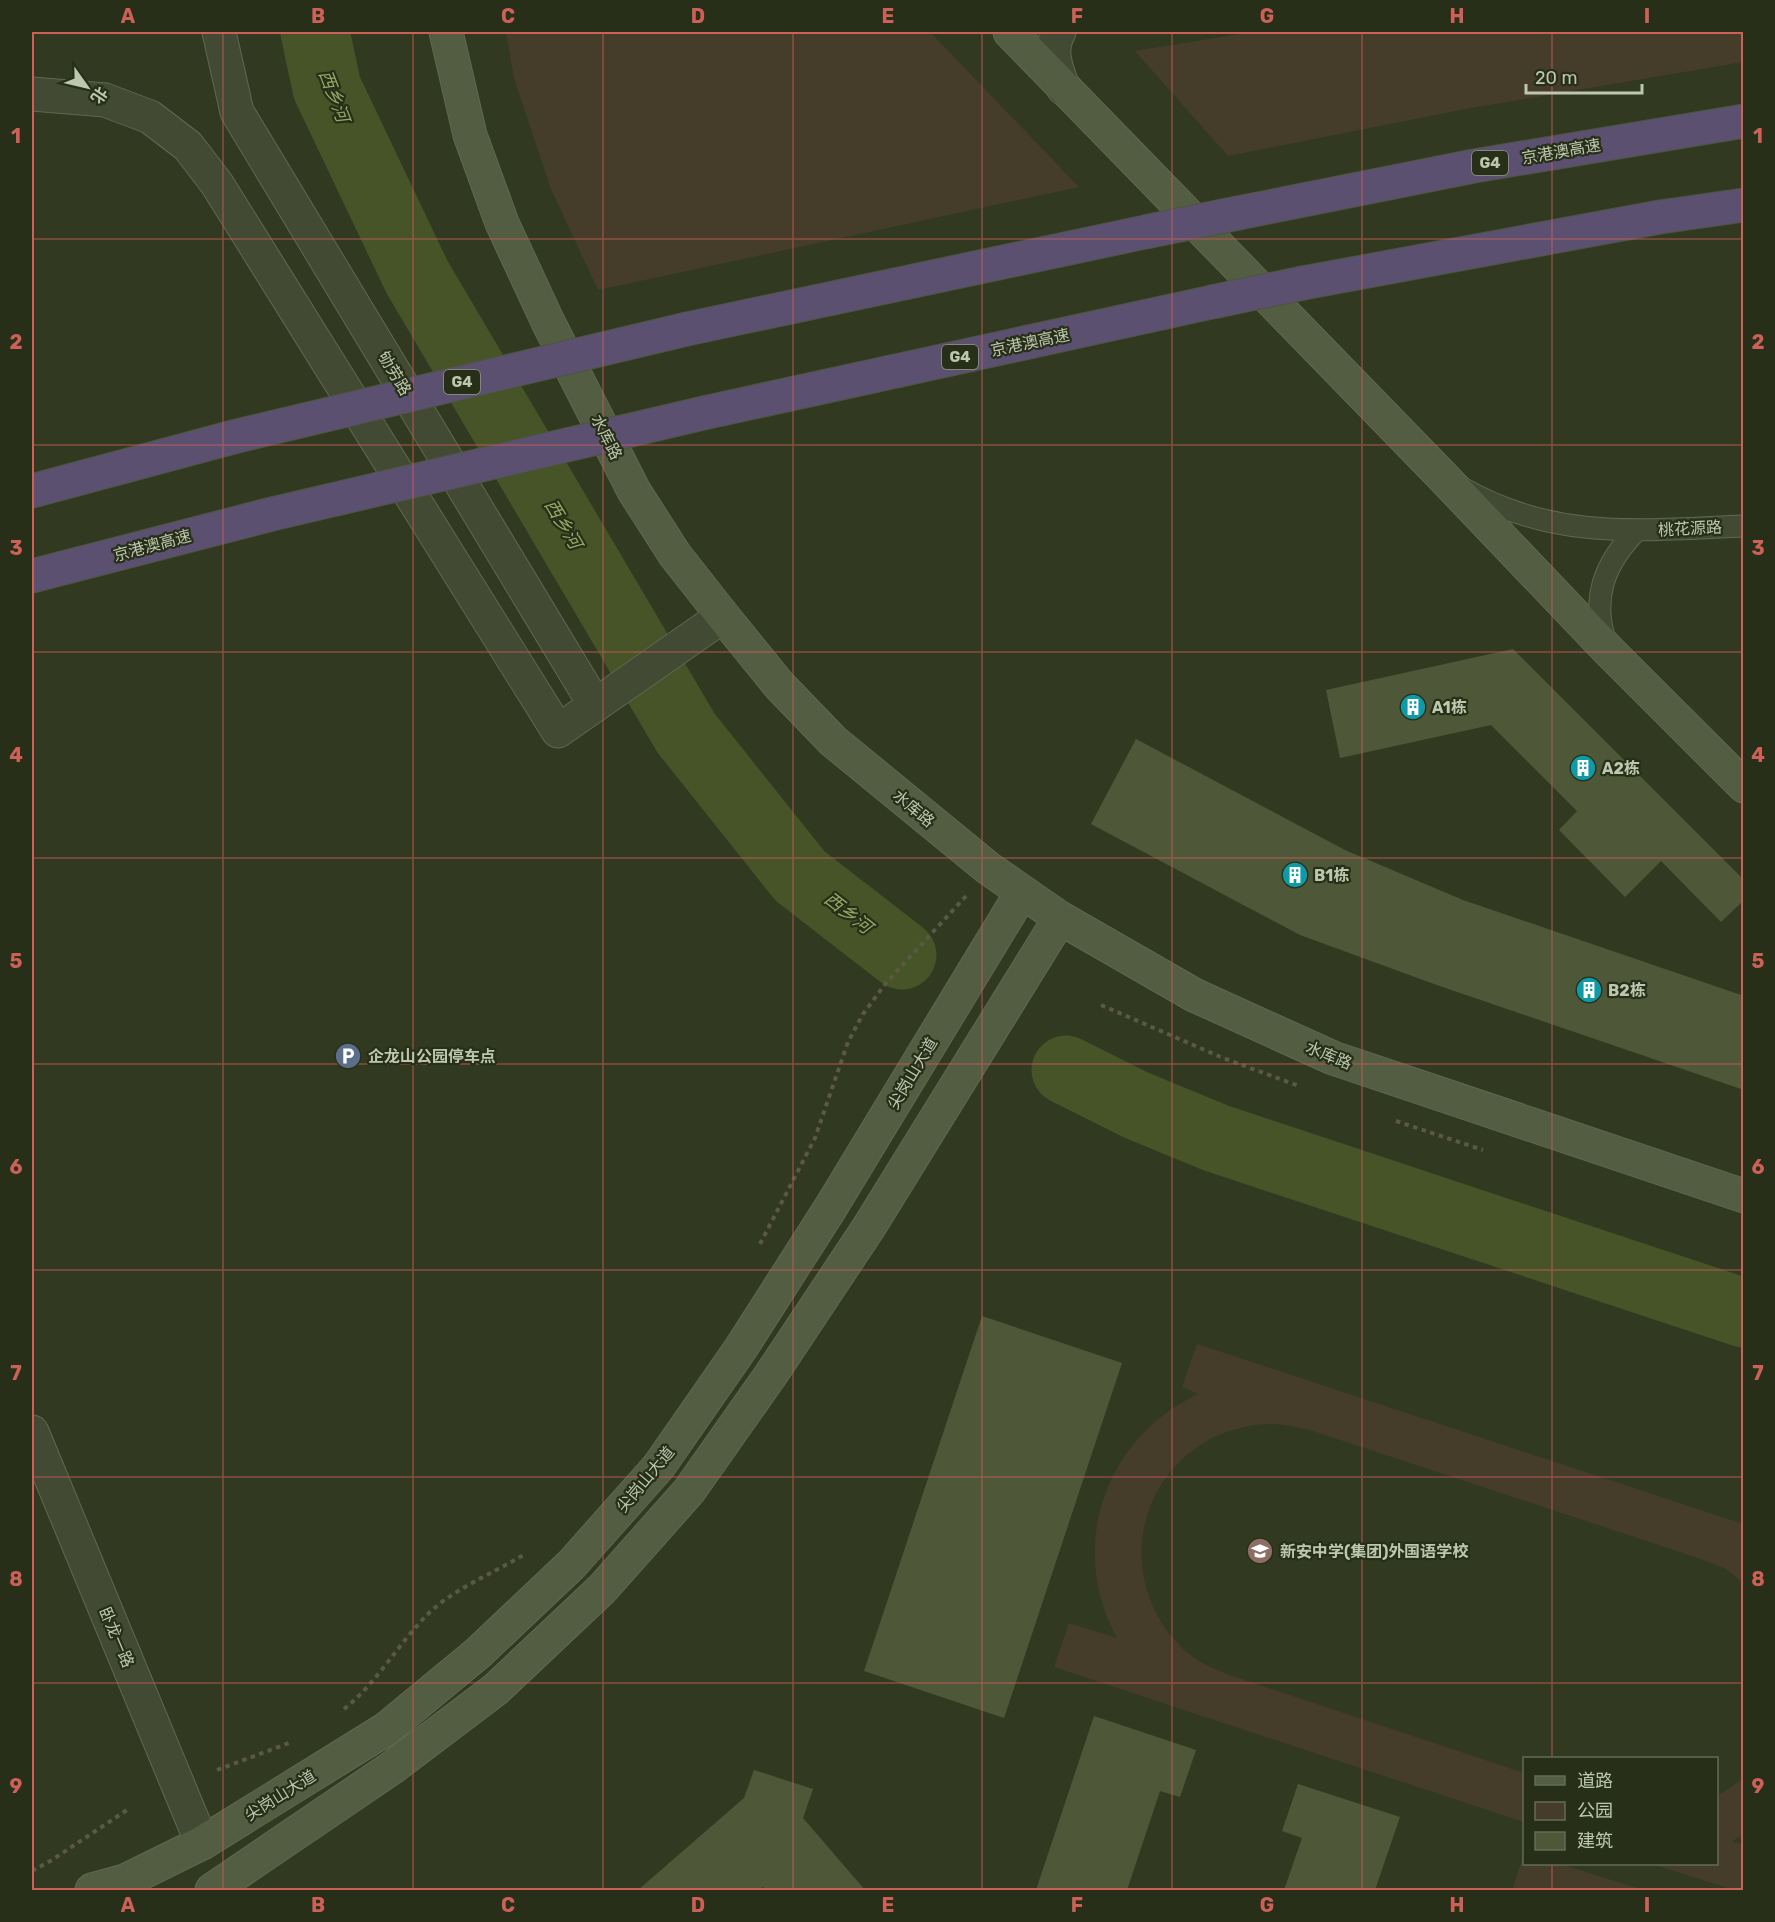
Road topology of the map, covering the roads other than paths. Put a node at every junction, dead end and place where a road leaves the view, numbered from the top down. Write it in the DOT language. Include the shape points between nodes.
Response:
graph roads {
  1 [pos="219,32"];
  2 [pos="446,32"];
  3 [pos="1010,32"];
  4 [pos="1059,32"];
  5 [pos="1064,89"];
  6 [pos="32,94"];
  7 [pos="1743,121"];
  8 [pos="1743,205"];
  9 [pos="1443,477"];
  10 [pos="32,491"];
  11 [pos="1743,526"];
  12 [pos="1636,531"];
  13 [pos="32,576"];
  14 [pos="723,616"];
  15 [pos="1608,650"];
  16 [pos="596,705"];
  17 [pos="1743,786"];
  18 [pos="1022,892"];
  19 [pos="1060,918"];
  20 [pos="1743,1196"];
  21 [pos="32,1432"];
  22 [pos="202,1843"];
  23 [pos="217,1889"];
  24 [pos="92,1890"];
  1 -- 16 [label="street, 劬劳路" via="237,112"];
  2 -- 14 [label="main road, 水库路" via="470,135 502,223 548,322 634,491 675,555"];
  3 -- 5 [label="main road"];
  4 -- 5 [label="street" via="1054,63"];
  5 -- 9 [label="main road"];
  6 -- 16 [label="street" via="105,100 150,117 188,146 217,184 558,731"];
  7 -- 10 [label="highway, 京港澳高速 / G4, bridge" via="1474,166 687,329 237,436"];
  8 -- 13 [label="highway, 京港澳高速 / G4, bridge" via="1649,219 1212,302 708,412 272,514"];
  9 -- 12 [label="lane, 桃花源路" via="1516,513 1555,524"];
  9 -- 15 [label="main road"];
  11 -- 12 [label="lane, 桃花源路"];
  12 -- 15 [label="lane" via="1609,565 1602,586 1601,630"];
  14 -- 16 [label="street"];
  14 -- 18 [label="main road, 水库路" via="779,685 833,741 971,856"];
  15 -- 17 [label="main road"];
  18 -- 19 [label="main road, 水库路"];
  18 -- 22 [label="main road, 尖岗山大道" via="831,1207 741,1348 659,1466 572,1564 478,1653 386,1729"];
  19 -- 20 [label="main road, 水库路" via="1194,995 1333,1058"];
  19 -- 23 [label="main road" via="869,1227 689,1491 602,1589 496,1689 393,1767"];
  21 -- 22 [label="street, 卧龙一路"];
  22 -- 23 [label="main road"];
  22 -- 24 [label="main road, 尖岗山大道" via="125,1881"];
}
